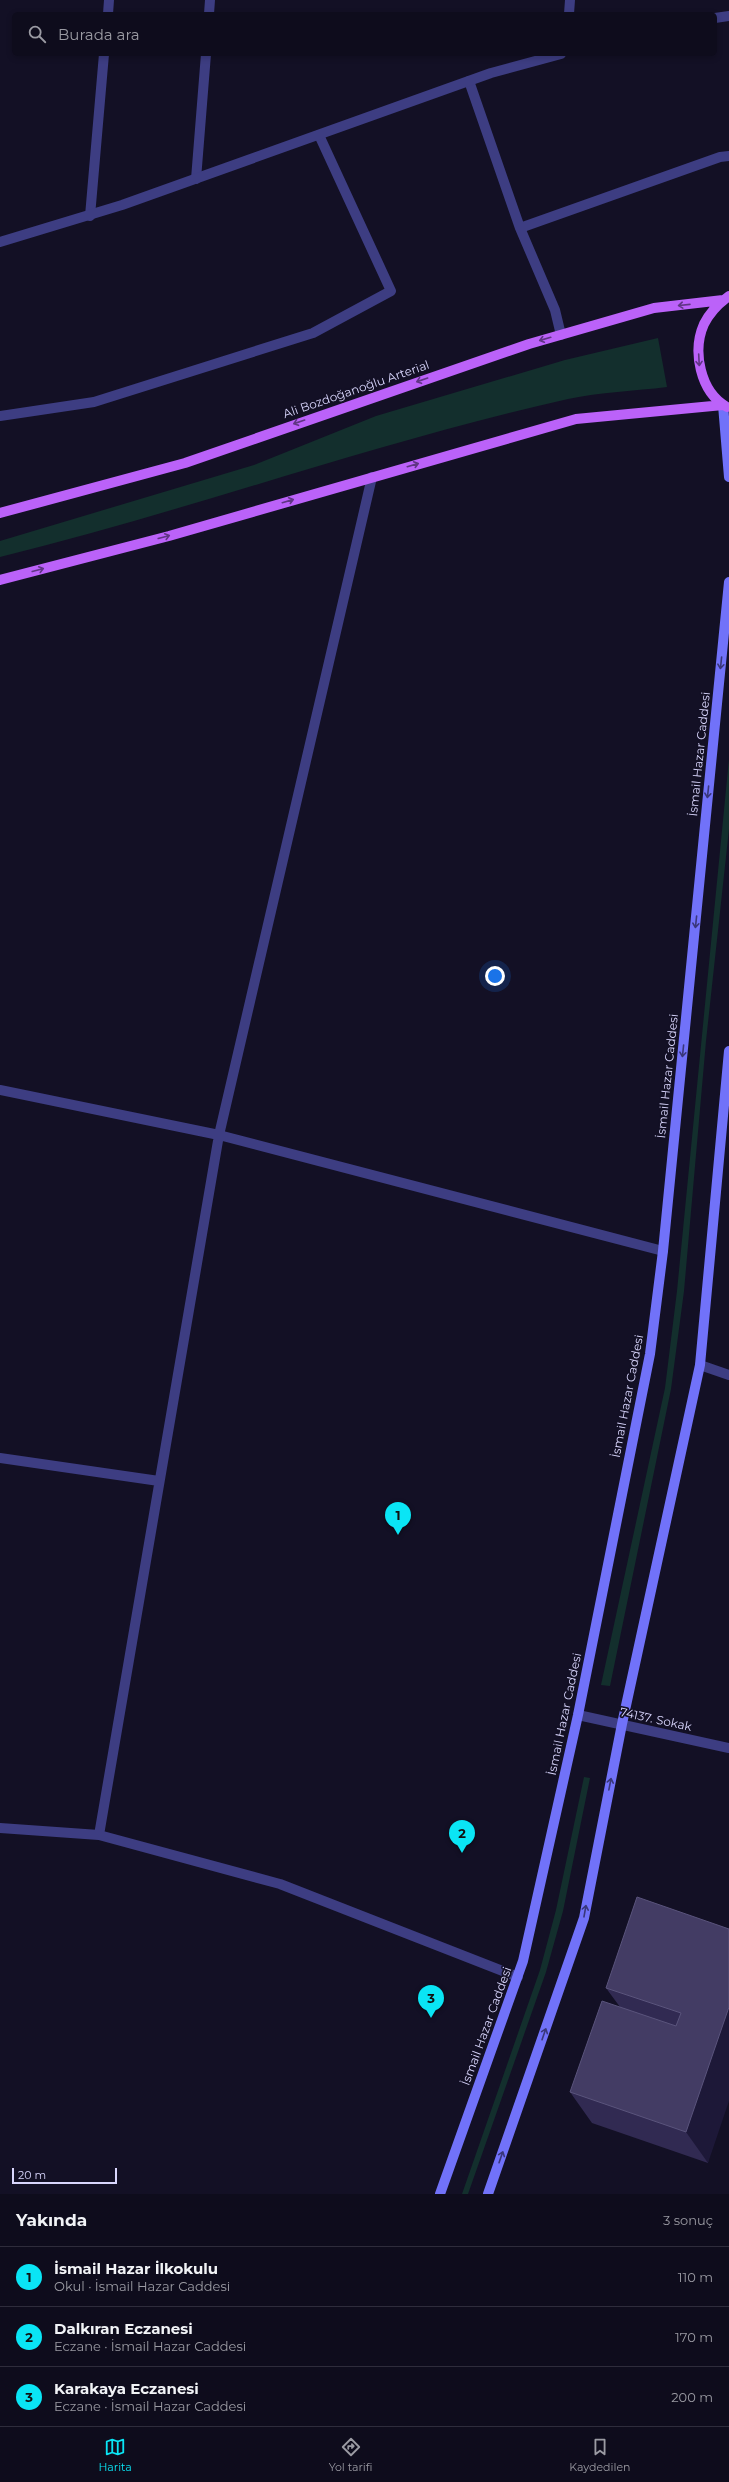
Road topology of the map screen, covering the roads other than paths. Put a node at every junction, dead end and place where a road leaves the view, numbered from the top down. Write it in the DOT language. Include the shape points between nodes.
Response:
graph roads {
  1 [pos="109,0"];
  2 [pos="210,0"];
  3 [pos="570,0"];
  4 [pos="108,12"];
  5 [pos="209,12"];
  6 [pos="569,12"];
  7 [pos="729,16"];
  8 [pos="717,18"];
  9 [pos="104,56"];
  10 [pos="206,56"];
  11 [pos="554,56"];
  12 [pos="469,81"];
  13 [pos="319,135"];
  14 [pos="729,156"];
  15 [pos="196,179"];
  16 [pos="90,216"];
  17 [pos="520,228"];
  18 [pos="0,242"];
  19 [pos="726,298"];
  20 [pos="561,335"];
  21 [pos="726,407"];
  22 [pos="0,416"];
  23 [pos="372,477"];
  24 [pos="729,477"];
  25 [pos="0,511"];
  26 [pos="0,580"];
  27 [pos="729,582"];
  28 [pos="729,1051"];
  29 [pos="0,1090"];
  30 [pos="219,1135"];
  31 [pos="663,1251"];
  32 [pos="700,1365"];
  33 [pos="729,1375"];
  34 [pos="0,1458"];
  35 [pos="159,1480"];
  36 [pos="578,1715"];
  37 [pos="622,1724"];
  38 [pos="729,1748"];
  39 [pos="0,1828"];
  40 [pos="99,1835"];
  41 [pos="518,1977"];
  42 [pos="440,2194"];
  43 [pos="488,2194"];
  1 -- 4 [label="street"];
  2 -- 5 [label="street"];
  3 -- 6 [label="street"];
  7 -- 8 [label="street"];
  9 -- 16 [label="street"];
  10 -- 15 [label="street"];
  11 -- 12 [label="street"];
  12 -- 13 [label="street"];
  12 -- 17 [label="street"];
  13 -- 15 [label="street"];
  13 -- 22 [label="street" via="391,291 314,333 94,402"];
  14 -- 17 [label="street"];
  15 -- 16 [label="street"];
  16 -- 18 [label="street"];
  17 -- 20 [label="street" via="556,310"];
  19 -- 20 [label="main road, Ali Bozdoğanoğlu Arterial, one-way" via="654,308"];
  19 -- 21 [label="main road, one-way" via="717,305 704,324 698,346 702,375 708,388"];
  20 -- 25 [label="main road, Ali Bozdoğanoğlu Arterial, one-way" via="185,463"];
  23 -- 21 [label="main road, one-way" via="576,419"];
  21 -- 24 [label="main road"];
  26 -- 23 [label="main road, one-way" via="169,536"];
  23 -- 30 [label="street"];
  27 -- 31 [label="main road, İsmail Hazar Caddesi, one-way"];
  28 -- 32 [label="main road"];
  29 -- 30 [label="street"];
  30 -- 31 [label="street"];
  30 -- 35 [label="street"];
  31 -- 36 [label="main road, İsmail Hazar Caddesi" via="650,1354"];
  32 -- 33 [label="street"];
  32 -- 37 [label="main road"];
  34 -- 35 [label="street"];
  35 -- 40 [label="street"];
  36 -- 37 [label="street, 74137. Sokak"];
  36 -- 41 [label="main road, İsmail Hazar Caddesi"];
  37 -- 38 [label="street, 74137. Sokak"];
  43 -- 37 [label="main road, one-way" via="584,1918"];
  39 -- 40 [label="street"];
  40 -- 41 [label="street" via="280,1884"];
  41 -- 42 [label="main road, İsmail Hazar Caddesi"];
}
